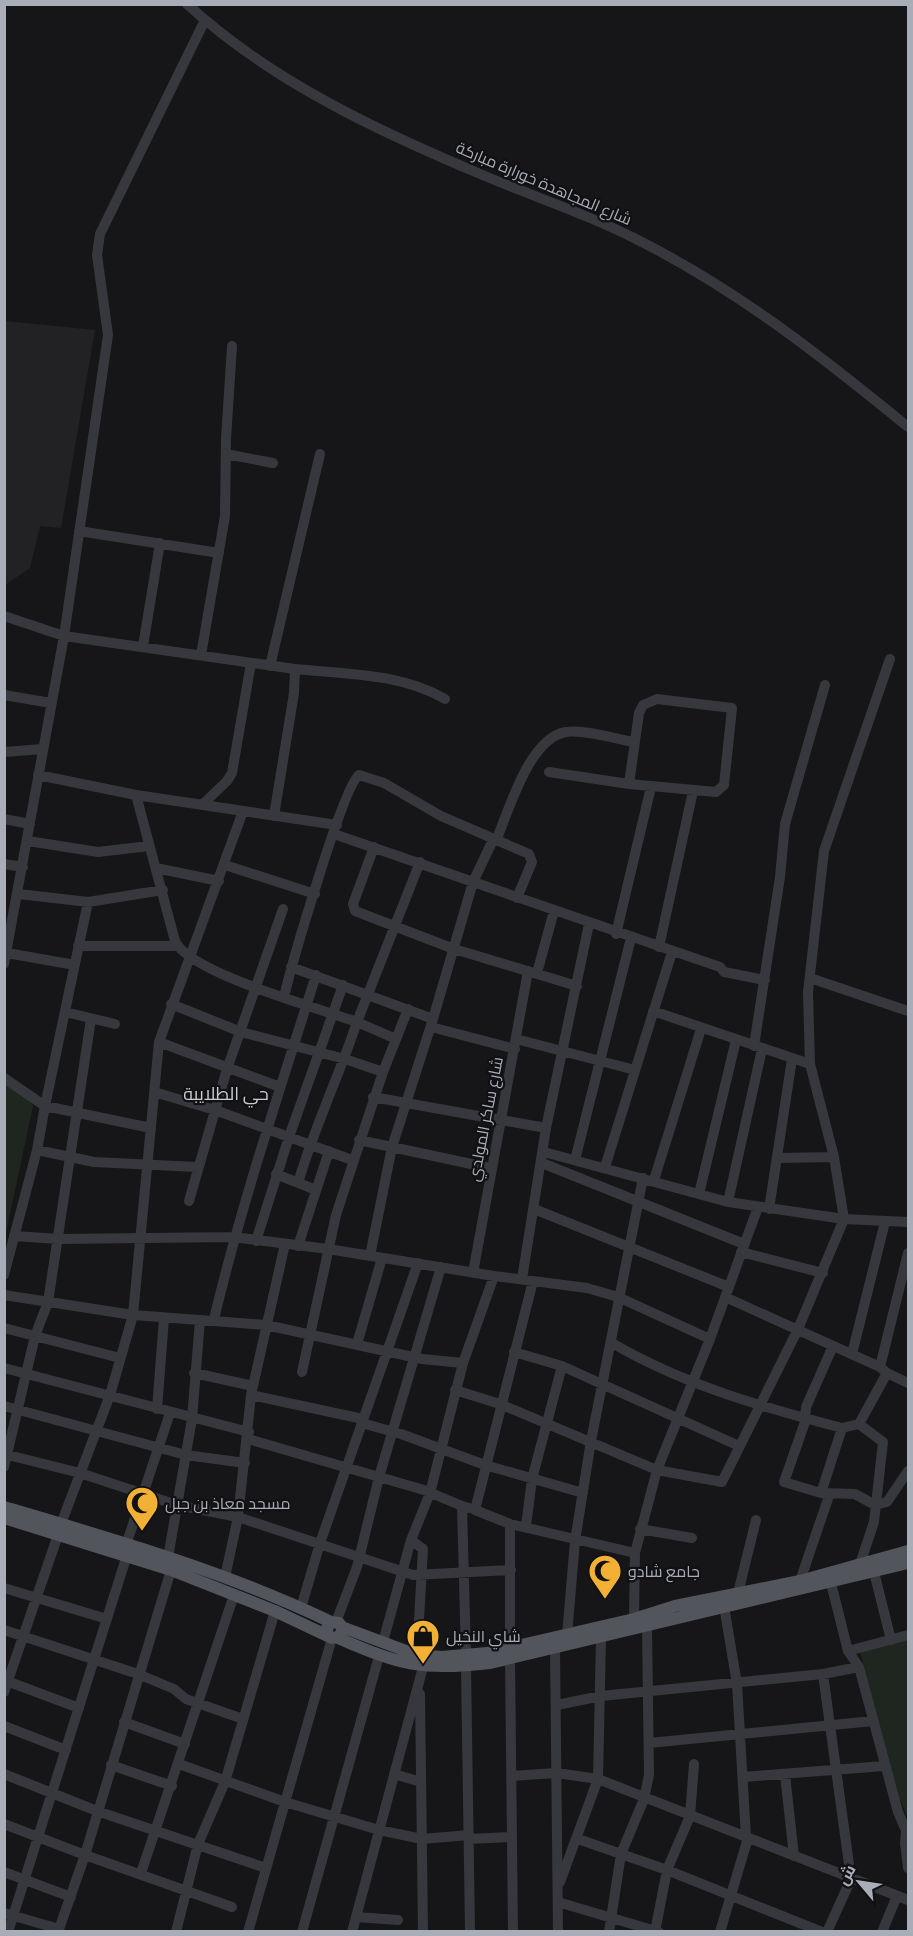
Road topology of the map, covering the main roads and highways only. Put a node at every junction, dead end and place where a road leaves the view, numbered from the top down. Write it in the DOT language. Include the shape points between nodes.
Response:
graph roads {
  1 [pos="4,1507"];
  2 [pos="4,1518"];
  3 [pos="60,1529"];
  4 [pos="909,1551"];
  5 [pos="909,1563"];
  6 [pos="169,1564"];
  7 [pos="829,1578"];
  8 [pos="335,1630"];
  9 [pos="510,1653"];
  10 [pos="466,1660"];
  1 -- 3 [label="main road"];
  2 -- 3 [label="main road"];
  3 -- 6 [label="main road"];
  4 -- 7 [label="main road" via="860,1564"];
  5 -- 7 [label="main road"];
  6 -- 8 [label="main road" via="275,1611"];
  6 -- 8 [label="main road" via="225,1577 301,1608"];
  7 -- 9 [label="main road" via="601,1638"];
  7 -- 9 [label="main road" via="675,1606"];
  8 -- 10 [label="main road" via="417,1655"];
  8 -- 10 [label="main road" via="379,1656 423,1667"];
  9 -- 10 [label="main road"];
}
